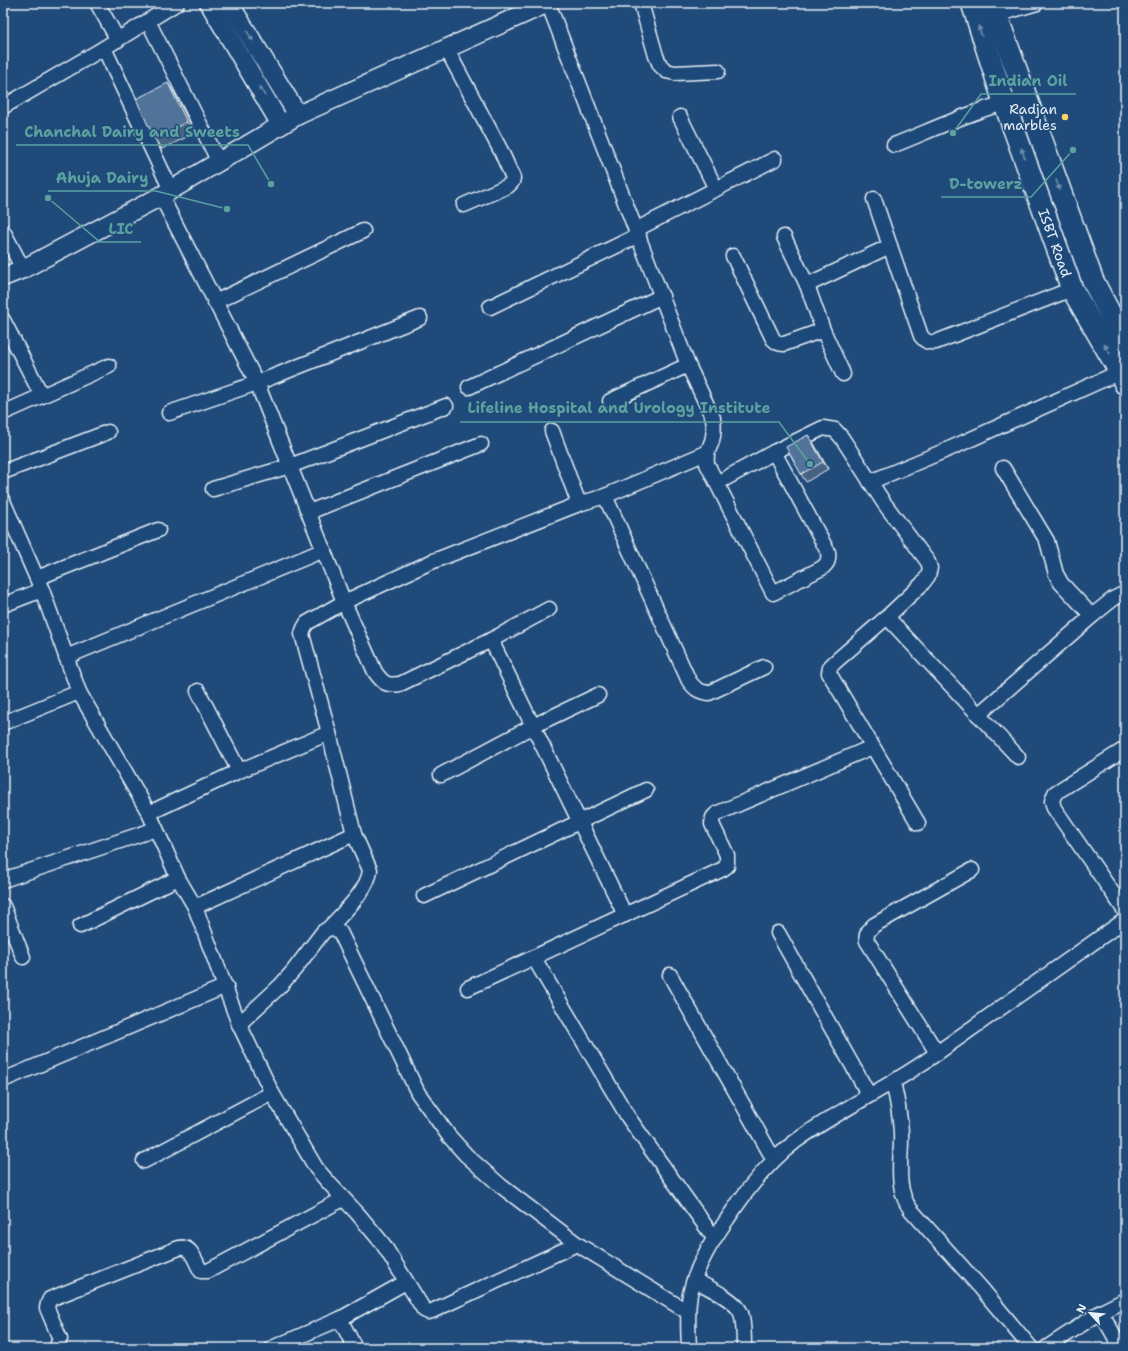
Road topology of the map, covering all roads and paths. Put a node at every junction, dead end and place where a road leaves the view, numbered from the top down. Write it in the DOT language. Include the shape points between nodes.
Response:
graph roads {
  1 [pos="97,3"];
  2 [pos="177,3"];
  3 [pos="209,3"];
  4 [pos="229,3"];
  5 [pos="548,3"];
  6 [pos="641,3"];
  7 [pos="972,3"];
  8 [pos="1038,3"];
  9 [pos="994,9"];
  10 [pos="148,21"];
  11 [pos="118,40"];
  12 [pos="104,48"];
  13 [pos="446,48"];
  14 [pos="718,71"];
  15 [pos="1026,98"];
  16 [pos="1004,102"];
  17 [pos="3,107"];
  18 [pos="298,115"];
  19 [pos="680,117"];
  20 [pos="281,125"];
  21 [pos="894,145"];
  22 [pos="775,159"];
  23 [pos="219,162"];
  24 [pos="716,189"];
  25 [pos="166,193"];
  26 [pos="874,199"];
  27 [pos="464,205"];
  28 [pos="364,230"];
  29 [pos="3,231"];
  30 [pos="638,232"];
  31 [pos="784,237"];
  32 [pos="890,246"];
  33 [pos="733,256"];
  34 [pos="23,269"];
  35 [pos="3,278"];
  36 [pos="807,285"];
  37 [pos="1072,289"];
  38 [pos="662,296"];
  39 [pos="215,302"];
  40 [pos="490,307"];
  41 [pos="420,318"];
  42 [pos="3,320"];
  43 [pos="824,330"];
  44 [pos="1125,342"];
  45 [pos="688,365"];
  46 [pos="109,366"];
  47 [pos="843,374"];
  48 [pos="1122,378"];
  49 [pos="257,383"];
  50 [pos="469,387"];
  51 [pos="42,396"];
  52 [pos="610,401"];
  53 [pos="446,406"];
  54 [pos="3,413"];
  55 [pos="169,413"];
  56 [pos="552,431"];
  57 [pos="108,432"];
  58 [pos="481,444"];
  59 [pos="774,452"];
  60 [pos="706,453"];
  61 [pos="290,466"];
  62 [pos="1004,468"];
  63 [pos="3,472"];
  64 [pos="870,482"];
  65 [pos="717,483"];
  66 [pos="213,489"];
  67 [pos="605,496"];
  68 [pos="3,501"];
  69 [pos="579,504"];
  70 [pos="309,512"];
  71 [pos="158,530"];
  72 [pos="324,550"];
  73 [pos="40,584"];
  74 [pos="1125,593"];
  75 [pos="344,602"];
  76 [pos="3,605"];
  77 [pos="549,609"];
  78 [pos="1092,616"];
  79 [pos="888,617"];
  80 [pos="491,640"];
  81 [pos="66,657"];
  82 [pos="764,667"];
  83 [pos="79,692"];
  84 [pos="198,692"];
  85 [pos="598,695"];
  86 [pos="978,714"];
  87 [pos="3,723"];
  88 [pos="533,726"];
  89 [pos="329,733"];
  90 [pos="872,747"];
  91 [pos="1125,749"];
  92 [pos="1018,757"];
  93 [pos="239,770"];
  94 [pos="441,775"];
  95 [pos="646,790"];
  96 [pos="149,813"];
  97 [pos="579,822"];
  98 [pos="918,823"];
  99 [pos="156,829"];
  100 [pos="354,834"];
  101 [pos="972,870"];
  102 [pos="178,878"];
  103 [pos="3,880"];
  104 [pos="424,896"];
  105 [pos="3,906"];
  106 [pos="195,907"];
  107 [pos="1125,911"];
  108 [pos="625,915"];
  109 [pos="1125,920"];
  110 [pos="80,926"];
  111 [pos="329,928"];
  112 [pos="778,933"];
  113 [pos="23,957"];
  114 [pos="534,958"];
  115 [pos="670,975"];
  116 [pos="226,986"];
  117 [pos="468,988"];
  118 [pos="240,1024"];
  119 [pos="937,1052"];
  120 [pos="3,1080"];
  121 [pos="893,1082"];
  122 [pos="272,1093"];
  123 [pos="869,1095"];
  124 [pos="774,1160"];
  125 [pos="144,1161"];
  126 [pos="343,1199"];
  127 [pos="714,1238"];
  128 [pos="577,1244"];
  129 [pos="694,1280"];
  130 [pos="406,1282"];
  131 [pos="1125,1300"];
  132 [pos="688,1312"];
  133 [pos="1101,1312"];
  134 [pos="340,1319"];
  135 [pos="56,1348"];
  136 [pos="272,1348"];
  137 [pos="355,1348"];
  138 [pos="688,1348"];
  139 [pos="744,1348"];
  140 [pos="1031,1348"];
  141 [pos="1046,1348"];
  142 [pos="1121,1348"];
  1 -- 11 [label="street"];
  2 -- 10 [label="street"];
  20 -- 3 [label="main road, one-way"];
  4 -- 18 [label="main road, one-way"];
  5 -- 13 [label="main road"];
  5 -- 30 [label="street"];
  6 -- 14 [label="street" via="656,56 666,71 675,74"];
  16 -- 7 [label="highway, ISBT Road, one-way"];
  8 -- 9 [label="street"];
  9 -- 15 [label="highway"];
  10 -- 11 [label="street"];
  10 -- 23 [label="street"];
  11 -- 12 [label="street"];
  12 -- 17 [label="street"];
  12 -- 25 [label="street"];
  13 -- 18 [label="main road"];
  13 -- 27 [label="street" via="513,178 508,186"];
  15 -- 16 [label="street"];
  15 -- 44 [label="highway, one-way" via="1093,281"];
  16 -- 21 [label="street"];
  37 -- 16 [label="highway, ISBT Road, one-way"];
  18 -- 20 [label="main road"];
  19 -- 24 [label="street"];
  20 -- 23 [label="main road"];
  22 -- 24 [label="street"];
  23 -- 25 [label="main road"];
  24 -- 30 [label="street"];
  25 -- 34 [label="main road"];
  25 -- 39 [label="street"];
  26 -- 32 [label="street"];
  28 -- 39 [label="street"];
  29 -- 34 [label="street"];
  30 -- 38 [label="street"];
  30 -- 40 [label="street"];
  31 -- 36 [label="street"];
  32 -- 36 [label="street"];
  32 -- 37 [label="street" via="921,336 930,343"];
  33 -- 43 [label="street" via="776,343 784,344"];
  34 -- 35 [label="main road"];
  36 -- 43 [label="street"];
  48 -- 37 [label="highway, ISBT Road, one-way"];
  38 -- 45 [label="street"];
  38 -- 50 [label="street"];
  39 -- 49 [label="street"];
  41 -- 49 [label="street"];
  42 -- 51 [label="street"];
  43 -- 47 [label="street"];
  45 -- 52 [label="street"];
  45 -- 60 [label="street" via="713,418 712,440"];
  46 -- 51 [label="street"];
  48 -- 64 [label="street"];
  49 -- 55 [label="street"];
  49 -- 61 [label="street"];
  51 -- 54 [label="street"];
  53 -- 61 [label="street"];
  56 -- 69 [label="street"];
  57 -- 63 [label="street"];
  58 -- 70 [label="street"];
  59 -- 64 [label="street" via="823,428 829,428 835,430 842,438"];
  59 -- 65 [label="street"];
  59 -- 65 [label="street" via="828,552 827,564 822,568 773,593"];
  60 -- 65 [label="street" via="707,464"];
  60 -- 67 [label="street"];
  61 -- 66 [label="street"];
  61 -- 70 [label="street"];
  62 -- 78 [label="street" via="1047,541 1061,583"];
  64 -- 79 [label="street" via="930,568 922,584"];
  67 -- 69 [label="street"];
  67 -- 82 [label="street" via="694,687 701,692 709,693"];
  68 -- 73 [label="street"];
  69 -- 75 [label="street" via="431,562"];
  70 -- 72 [label="street"];
  71 -- 73 [label="street"];
  72 -- 75 [label="street"];
  72 -- 81 [label="street"];
  73 -- 76 [label="street"];
  73 -- 81 [label="street"];
  74 -- 78 [label="street"];
  75 -- 80 [label="street" via="375,672 382,682 390,686 400,684"];
  75 -- 89 [label="street" via="307,623 302,634"];
  77 -- 80 [label="street"];
  78 -- 86 [label="street"];
  79 -- 86 [label="street"];
  79 -- 90 [label="street" via="835,662 829,673"];
  80 -- 88 [label="street"];
  81 -- 83 [label="street"];
  83 -- 87 [label="street"];
  83 -- 96 [label="street"];
  84 -- 93 [label="street"];
  85 -- 88 [label="street"];
  86 -- 92 [label="street"];
  88 -- 94 [label="street"];
  88 -- 97 [label="street"];
  89 -- 93 [label="street"];
  89 -- 100 [label="street"];
  90 -- 98 [label="street"];
  90 -- 108 [label="street" via="725,809 714,816 712,824 727,856 727,866"];
  91 -- 107 [label="street" via="1055,793 1052,801 1054,808"];
  93 -- 96 [label="street"];
  95 -- 97 [label="street"];
  96 -- 99 [label="street"];
  97 -- 104 [label="street"];
  97 -- 108 [label="street"];
  99 -- 102 [label="street"];
  99 -- 103 [label="street"];
  100 -- 106 [label="street"];
  100 -- 111 [label="street" via="370,870 370,876 363,890"];
  101 -- 119 [label="street" via="874,925 866,937"];
  102 -- 106 [label="street"];
  102 -- 110 [label="street"];
  105 -- 113 [label="street"];
  106 -- 116 [label="street"];
  108 -- 114 [label="street"];
  109 -- 119 [label="street"];
  111 -- 118 [label="street" via="323,932 280,986"];
  111 -- 128 [label="street" via="340,932 418,1093 449,1136 501,1186"];
  112 -- 123 [label="street"];
  114 -- 117 [label="street"];
  114 -- 127 [label="street" via="628,1117"];
  115 -- 124 [label="street"];
  116 -- 118 [label="street"];
  116 -- 120 [label="street"];
  118 -- 122 [label="street"];
  119 -- 121 [label="street"];
  121 -- 123 [label="street"];
  121 -- 140 [label="street" via="900,1119 900,1173 904,1199"];
  122 -- 125 [label="street"];
  122 -- 126 [label="street" via="316,1168"];
  123 -- 124 [label="street" via="818,1126"];
  124 -- 127 [label="street" via="760,1174"];
  126 -- 130 [label="street" via="383,1244"];
  126 -- 135 [label="street" via="208,1271 201,1271 190,1251 183,1247 50,1299 47,1308 60,1339"];
  127 -- 129 [label="street"];
  128 -- 130 [label="street" via="428,1312 424,1310"];
  128 -- 132 [label="street"];
  129 -- 132 [label="street"];
  129 -- 139 [label="street" via="726,1298 740,1312"];
  130 -- 134 [label="street"];
  131 -- 133 [label="street"];
  132 -- 138 [label="street"];
  133 -- 141 [label="street"];
  133 -- 142 [label="street"];
  134 -- 136 [label="street"];
  134 -- 137 [label="street"];
}
